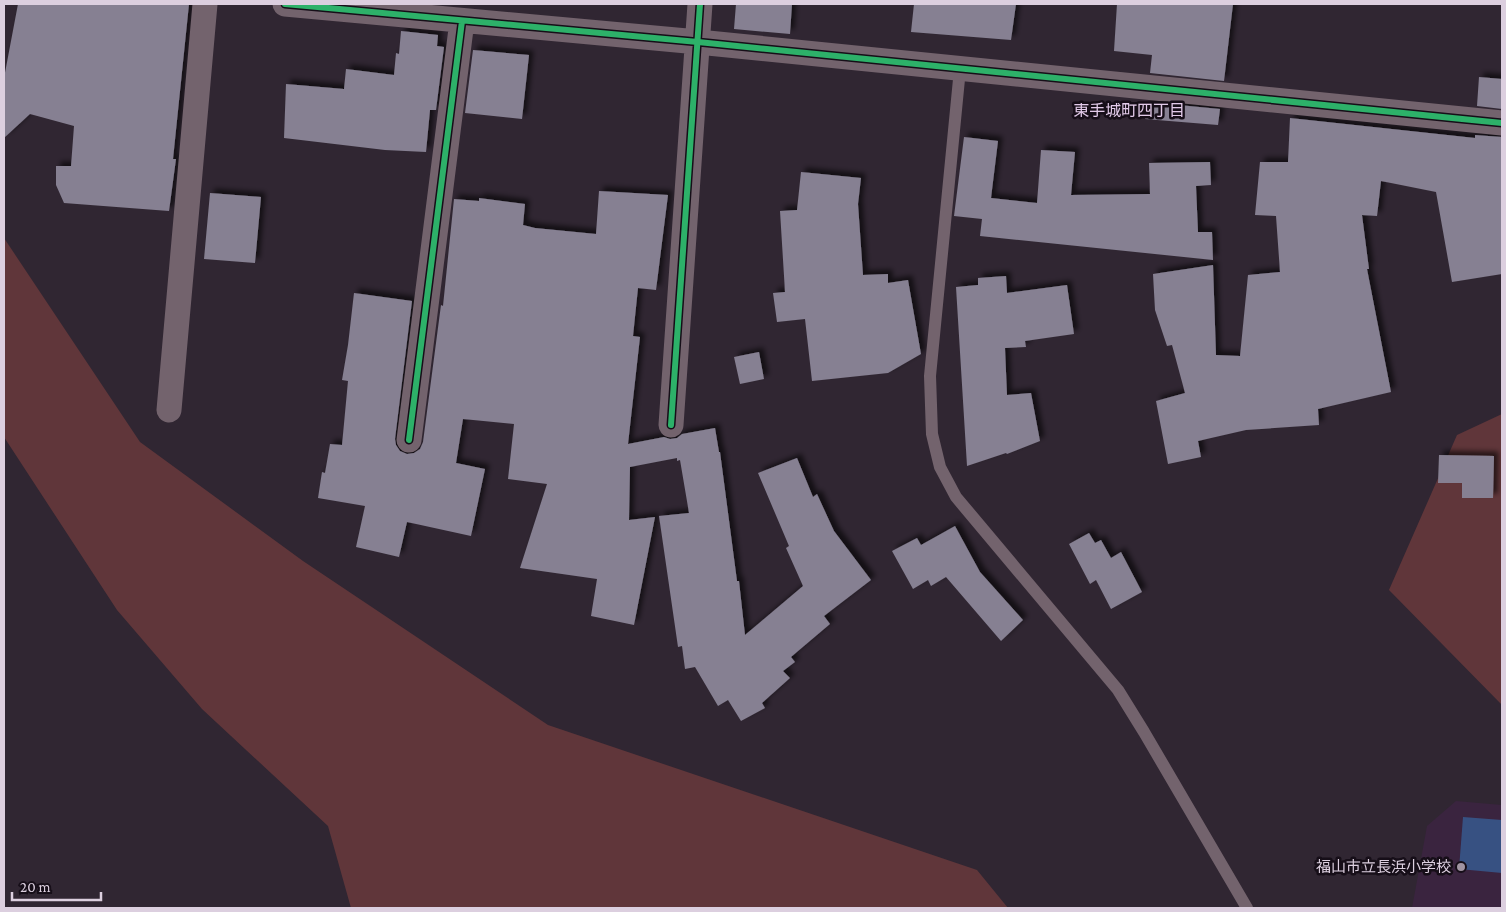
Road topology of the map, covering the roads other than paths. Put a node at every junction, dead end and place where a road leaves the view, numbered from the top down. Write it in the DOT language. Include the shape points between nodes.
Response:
graph roads {
  1 [pos="205,4"];
  2 [pos="285,4"];
  3 [pos="700,4"];
  4 [pos="462,21"];
  5 [pos="698,42"];
  6 [pos="960,69"];
  7 [pos="1502,123"];
  8 [pos="169,410"];
  9 [pos="671,425"];
  10 [pos="409,440"];
  11 [pos="1247,908"];
  1 -- 8 [label="street"];
  2 -- 4 [label="street"];
  3 -- 5 [label="street"];
  4 -- 5 [label="street"];
  4 -- 10 [label="street"];
  5 -- 6 [label="street"];
  5 -- 9 [label="street"];
  6 -- 7 [label="street"];
  6 -- 11 [label="lane" via="930,376 932,434 940,467 956,497 1118,690"];
}
